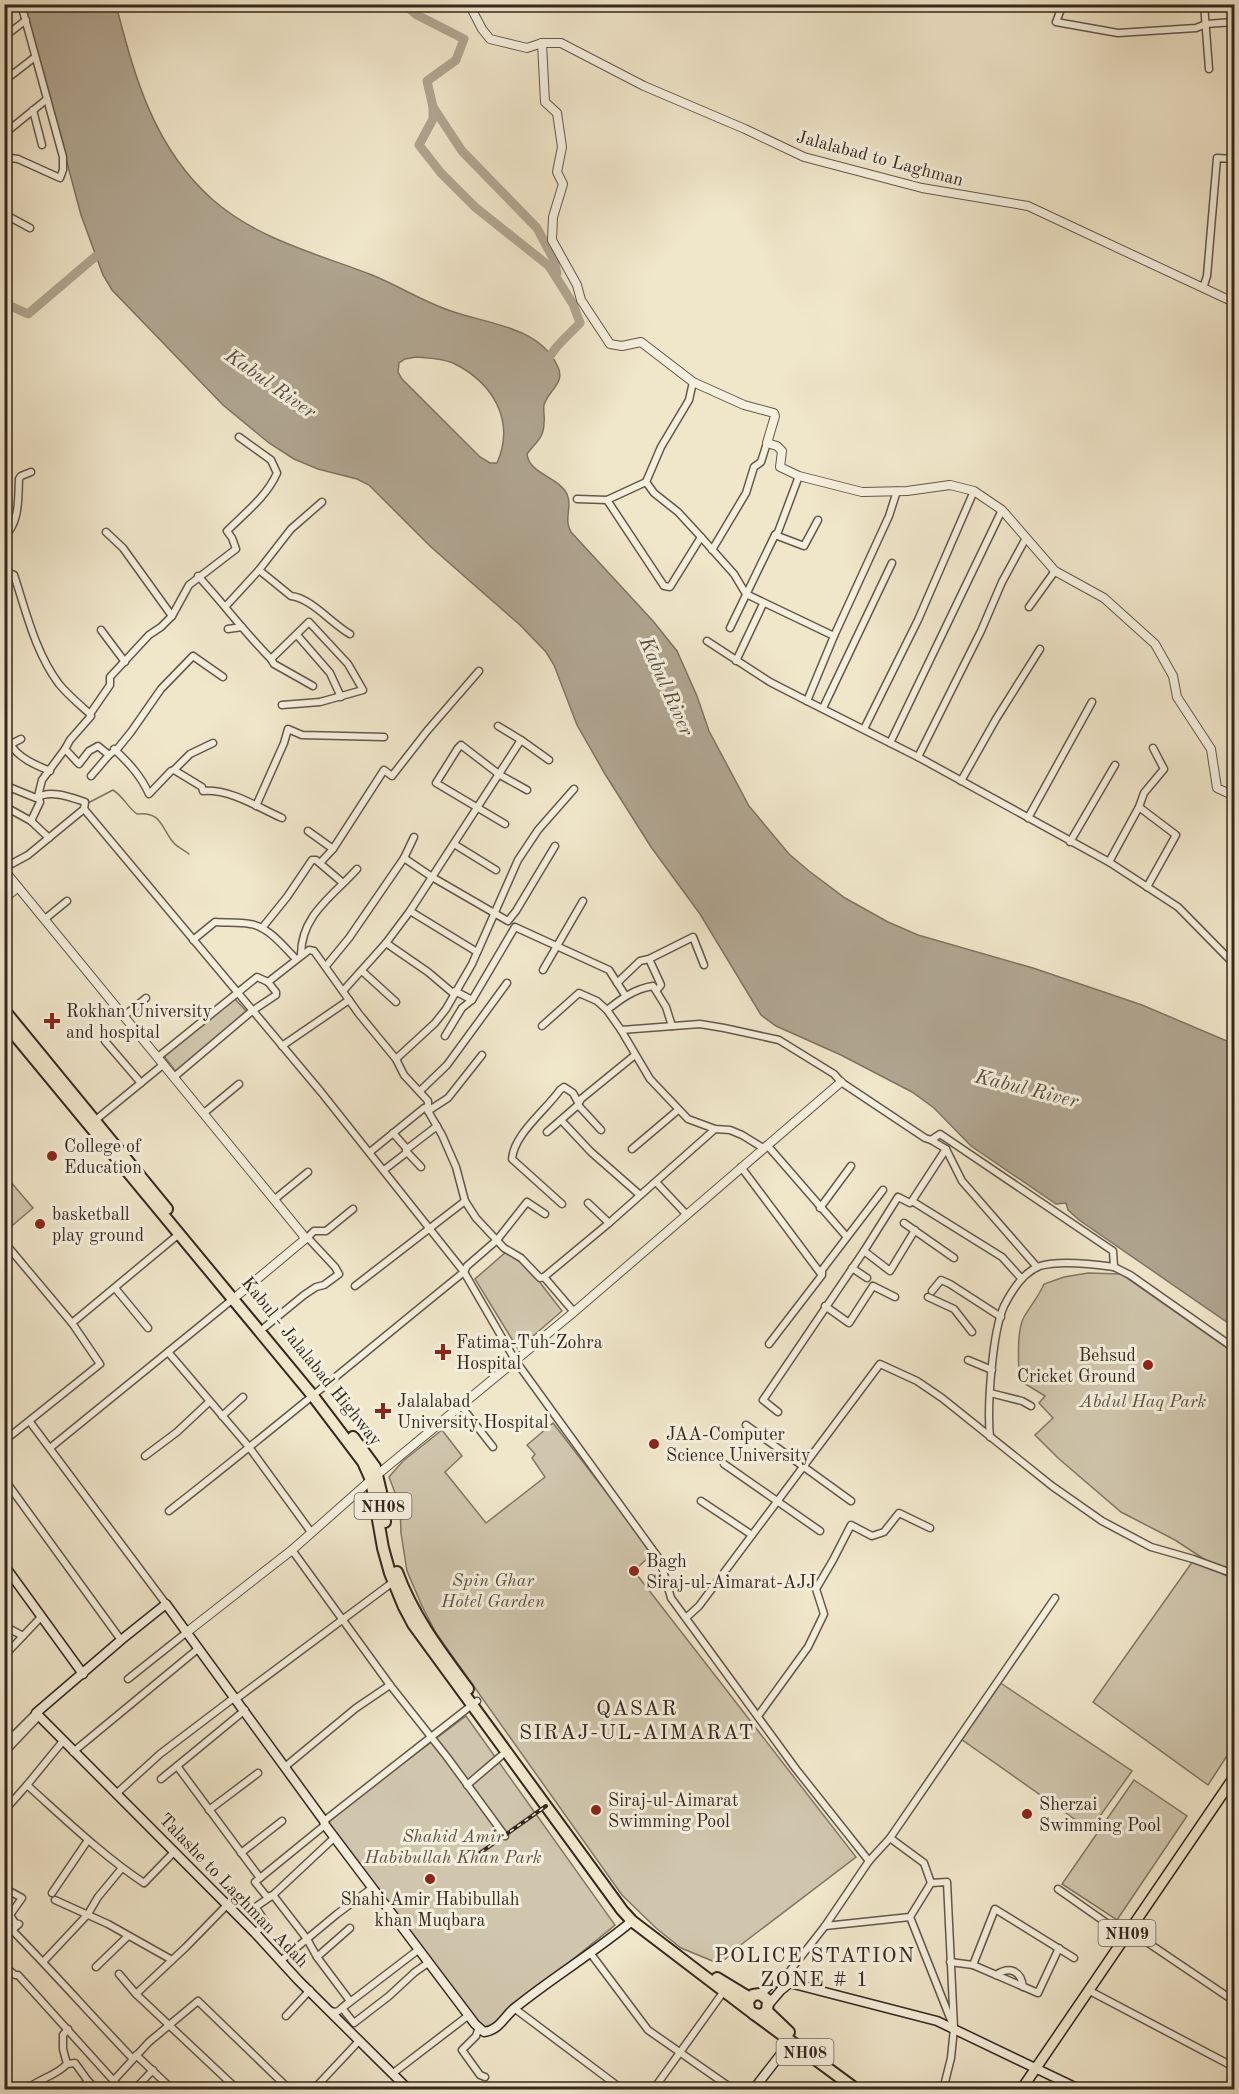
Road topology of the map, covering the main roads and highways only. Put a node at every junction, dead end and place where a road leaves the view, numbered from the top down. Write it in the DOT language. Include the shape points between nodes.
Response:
graph roads {
  1 [pos="4,1010"];
  2 [pos="4,1022"];
  3 [pos="92,1123"];
  4 [pos="235,1297"];
  5 [pos="315,1393"];
  6 [pos="4,1565"];
  7 [pos="83,1674"];
  8 [pos="475,1704"];
  9 [pos="1234,1777"];
  10 [pos="632,1921"];
  11 [pos="786,1982"];
  12 [pos="753,2004"];
  13 [pos="768,2007"];
  14 [pos="790,2041"];
  15 [pos="1036,2068"];
  16 [pos="1234,2075"];
  17 [pos="858,2089"];
  18 [pos="409,2090"];
  19 [pos="753,2090"];
  20 [pos="1021,2090"];
  21 [pos="1082,2090"];
  22 [pos="1229,2090"];
  1 -- 3 [label="highway, Kabul - Jalalabad Highway / NH08"];
  2 -- 3 [label="highway, Kabul - Jalalabad Highway / NH08"];
  3 -- 4 [label="highway, Kabul - Jalalabad Highway / NH08"];
  3 -- 4 [label="highway, Kabul - Jalalabad Highway / NH08" via="179,1234"];
  4 -- 5 [label="highway, Kabul - Jalalabad Highway / NH08"];
  4 -- 5 [label="highway, Kabul - Jalalabad Highway / NH08" via="265,1327"];
  5 -- 8 [label="highway, Kabul - Jalalabad Highway / NH08" via="369,1458 405,1594"];
  6 -- 7 [label="main road"];
  7 -- 10 [label="main road" via="166,1604 334,1837 484,2032 495,2030 514,2008"];
  7 -- 18 [label="main road, Talashe to Laghman Adah" via="37,1715"];
  8 -- 10 [label="highway, Kabul - Jalalabad Highway / NH08"];
  8 -- 12 [label="highway, Kabul - Jalalabad Highway / NH08" via="630,1910"];
  9 -- 15 [label="main road, NH09"];
  10 -- 12 [label="highway, Kabul - Jalalabad Highway / NH08" via="724,1991"];
  11 -- 12 [label="main road" via="772,1983"];
  11 -- 13 [label="main road"];
  11 -- 15 [label="main road" via="937,2021"];
  12 -- 13 [label="highway" via="761,2014"];
  12 -- 13 [label="highway, Kabul - Jalalabad Highway" via="766,1997"];
  12 -- 14 [label="highway, Kabul - Jalalabad Highway / NH08"];
  13 -- 17 [label="highway, Kabul - Jalalabad Highway / NH08" via="785,2029"];
  14 -- 17 [label="highway, Kabul - Jalalabad Highway / NH08"];
  14 -- 19 [label="main road"];
  15 -- 20 [label="main road, NH09"];
  15 -- 21 [label="main road"];
  16 -- 22 [label="main road"];
}
